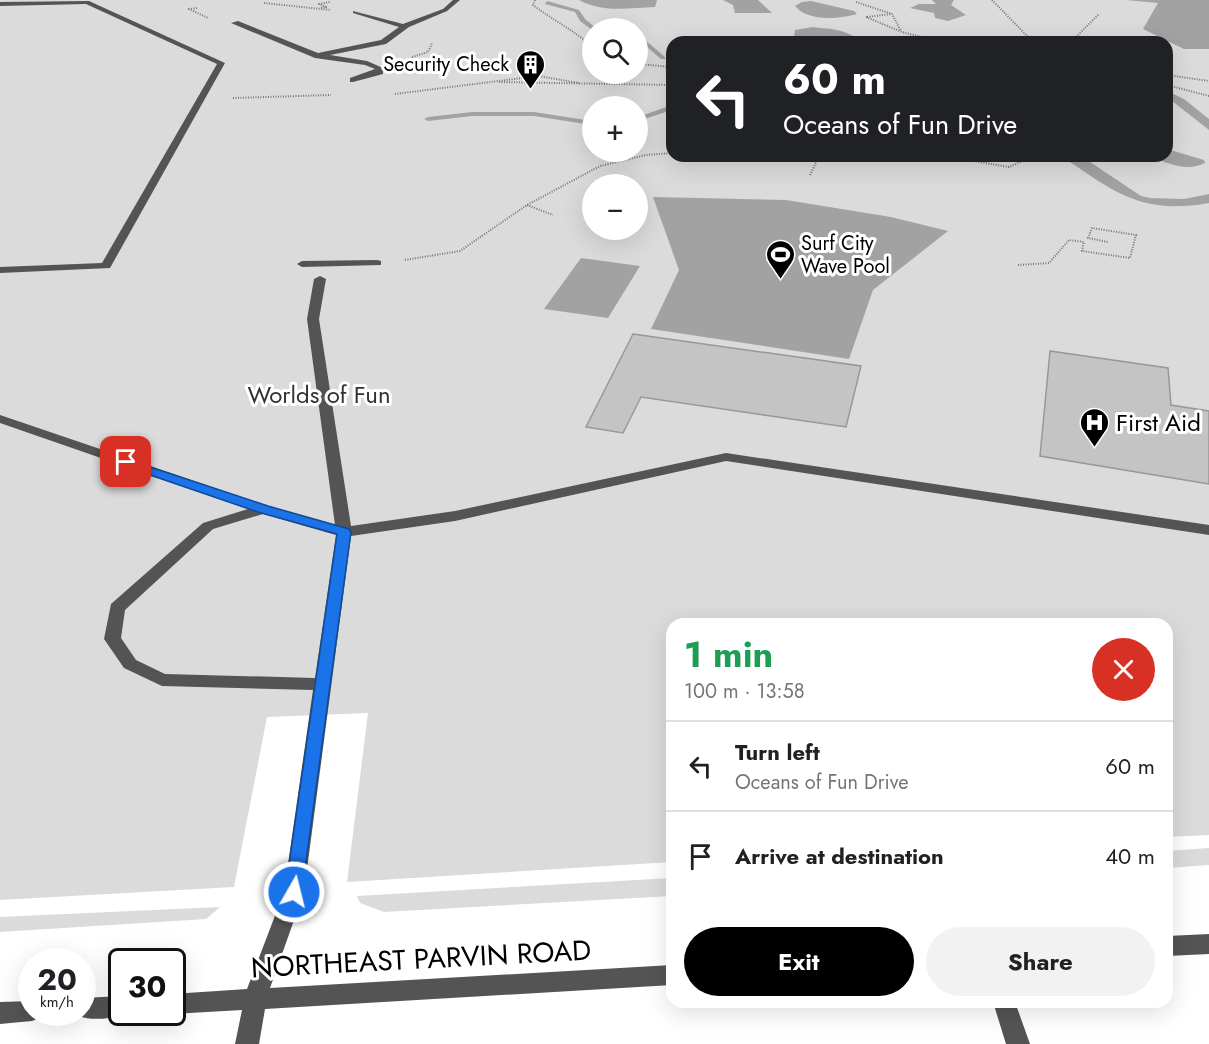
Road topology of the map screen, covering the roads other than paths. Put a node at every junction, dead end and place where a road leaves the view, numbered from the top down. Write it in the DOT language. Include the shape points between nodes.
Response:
graph roads {
  1 [pos="457,0"];
  2 [pos="0,4"];
  3 [pos="355,12"];
  4 [pos="235,23"];
  5 [pos="404,26"];
  6 [pos="318,56"];
  7 [pos="353,80"];
  8 [pos="377,263"];
  9 [pos="302,264"];
  10 [pos="0,270"];
  11 [pos="320,279"];
  12 [pos="0,419"];
  13 [pos="263,509"];
  14 [pos="1209,530"];
  15 [pos="344,532"];
  16 [pos="323,684"];
  17 [pos="1209,944"];
  18 [pos="1173,946"];
  19 [pos="666,975"];
  20 [pos="255,999"];
  21 [pos="186,1003"];
  22 [pos="1006,1008"];
  23 [pos="18,1012"];
  24 [pos="0,1013"];
  25 [pos="247,1044"];
  26 [pos="1018,1044"];
  1 -- 5 [label="street" via="445,10"];
  2 -- 10 [label="street" via="87,2 221,63 106,266"];
  3 -- 5 [label="street"];
  4 -- 6 [label="street"];
  5 -- 6 [label="street" via="383,42"];
  6 -- 7 [label="street" via="379,68 380,72"];
  8 -- 9 [label="street"];
  11 -- 15 [label="street" via="313,319"];
  12 -- 13 [label="street"];
  13 -- 15 [label="street"];
  13 -- 16 [label="street" via="208,526 117,608 112,639 130,664 162,680"];
  14 -- 15 [label="street" via="726,457 454,516"];
  15 -- 16 [label="street"];
  16 -- 20 [label="street" via="294,892"];
  17 -- 18 [label="street"];
  19 -- 20 [label="street, NORTHEAST PARVIN ROAD"];
  20 -- 21 [label="street, NORTHEAST PARVIN ROAD"];
  20 -- 25 [label="street"];
  22 -- 26 [label="street"];
  23 -- 24 [label="street"];
}
